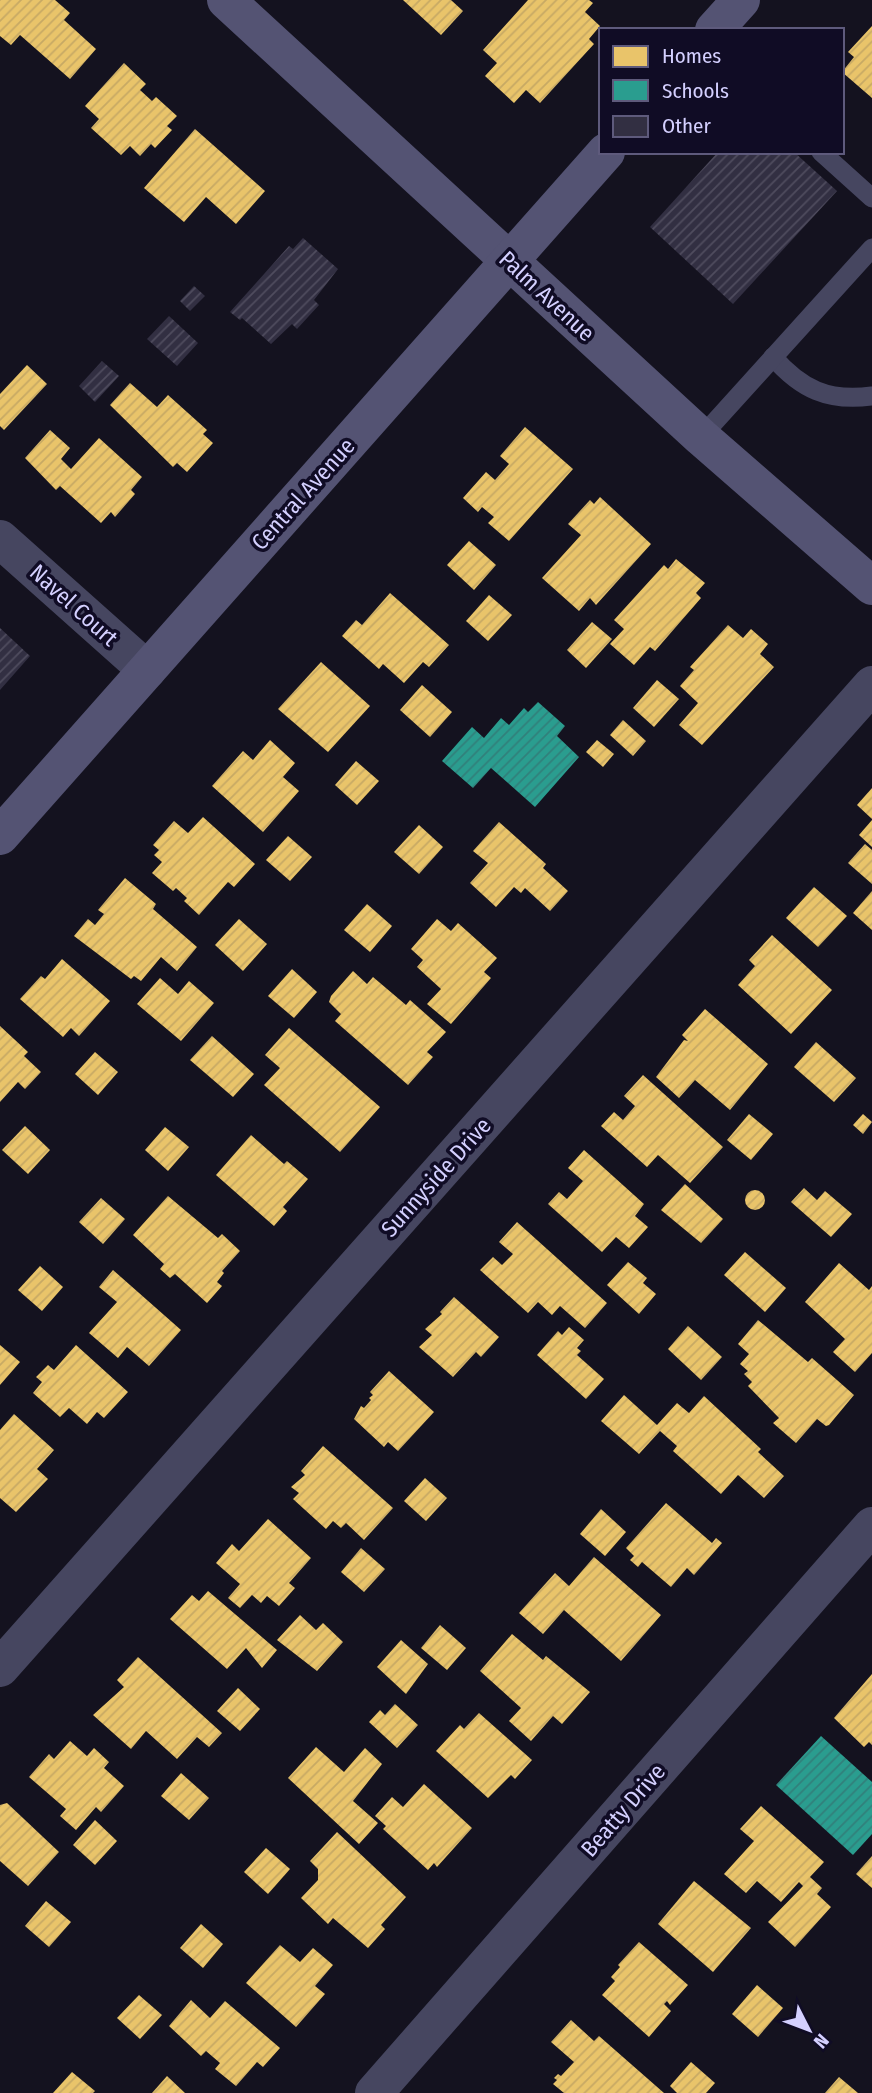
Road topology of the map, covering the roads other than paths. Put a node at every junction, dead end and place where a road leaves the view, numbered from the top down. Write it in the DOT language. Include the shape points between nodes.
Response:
graph roads {
  1 [pos="226,0"];
  2 [pos="741,0"];
  3 [pos="716,28"];
  4 [pos="604,154"];
  5 [pos="823,154"];
  6 [pos="872,198"];
  7 [pos="872,248"];
  8 [pos="509,261"];
  9 [pos="773,357"];
  10 [pos="872,396"];
  11 [pos="701,437"];
  12 [pos="0,539"];
  13 [pos="872,586"];
  14 [pos="147,670"];
  15 [pos="872,685"];
  16 [pos="0,836"];
  17 [pos="872,1526"];
  18 [pos="0,1668"];
  19 [pos="374,2093"];
  1 -- 8 [label="main road, Palm Avenue"];
  2 -- 3 [label="main road"];
  4 -- 8 [label="main road, Central Avenue"];
  5 -- 6 [label="lane"];
  7 -- 9 [label="lane"];
  8 -- 11 [label="main road, Palm Avenue"];
  8 -- 14 [label="main road, Central Avenue"];
  9 -- 10 [label="lane" via="803,387 854,399"];
  9 -- 11 [label="lane"];
  11 -- 13 [label="main road, Palm Avenue"];
  12 -- 14 [label="street, Navel Court"];
  14 -- 16 [label="main road, Central Avenue"];
  15 -- 18 [label="street, Sunnyside Drive"];
  17 -- 19 [label="street, Beatty Drive"];
}
